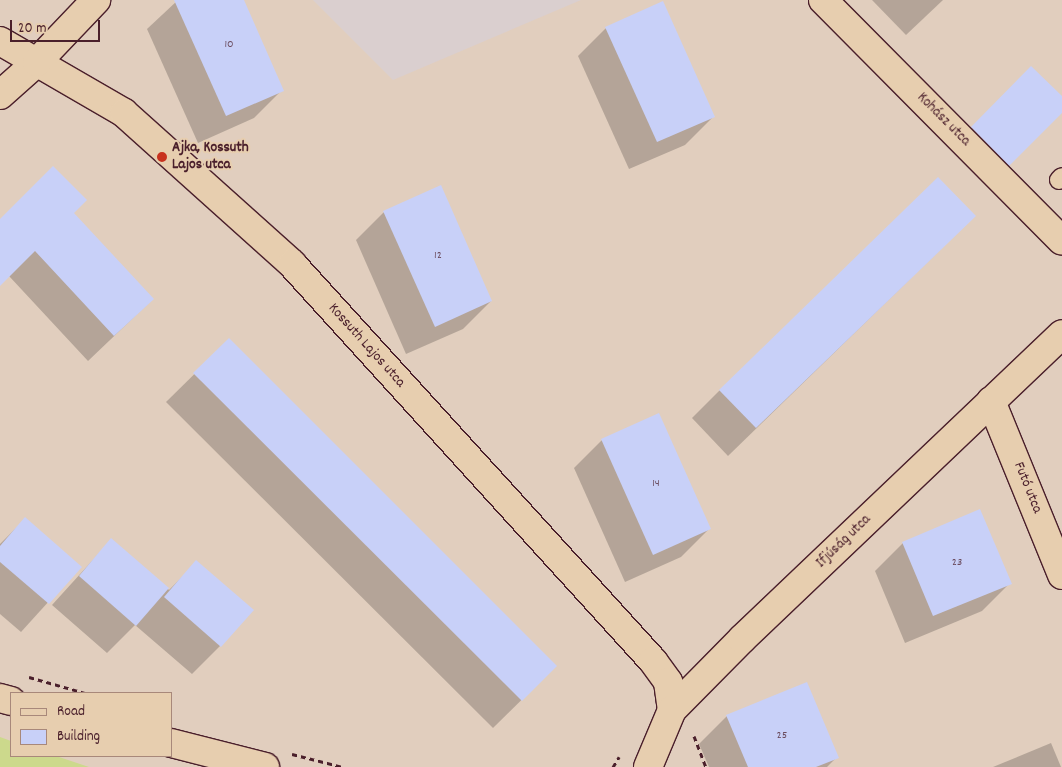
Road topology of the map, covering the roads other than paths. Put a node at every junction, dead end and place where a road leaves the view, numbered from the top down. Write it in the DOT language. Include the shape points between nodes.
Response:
graph roads {
  1 [pos="96,0"];
  2 [pos="823,0"];
  3 [pos="0,41"];
  4 [pos="37,62"];
  5 [pos="0,96"];
  6 [pos="1062,241"];
  7 [pos="1062,334"];
  8 [pos="991,401"];
  9 [pos="1062,575"];
  10 [pos="672,710"];
  11 [pos="172,743"];
  12 [pos="265,767"];
  13 [pos="648,767"];
  1 -- 4 [label="street"];
  2 -- 6 [label="street, Kohász utca"];
  3 -- 4 [label="street, Kossuth Lajos utca"];
  4 -- 5 [label="street"];
  4 -- 10 [label="street, Kossuth Lajos utca" via="124,113 292,264 653,662 668,682"];
  7 -- 8 [label="street, Ifjúság utca"];
  8 -- 9 [label="street, Futó utca"];
  8 -- 10 [label="street, Ifjúság utca"];
  10 -- 13 [label="street, Ifjúság utca"];
  11 -- 12 [label="street"];
}
